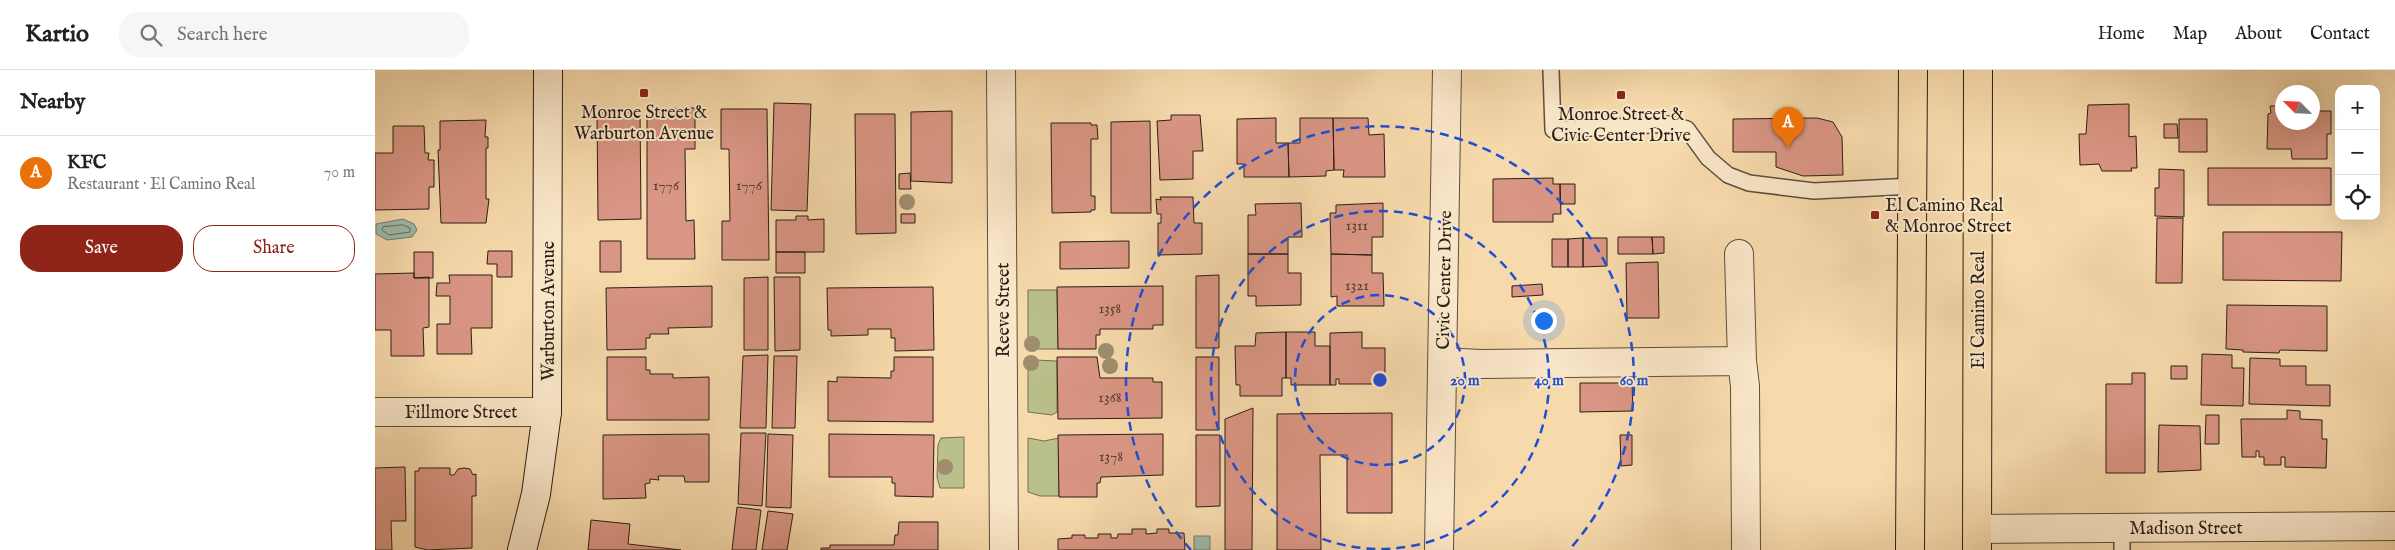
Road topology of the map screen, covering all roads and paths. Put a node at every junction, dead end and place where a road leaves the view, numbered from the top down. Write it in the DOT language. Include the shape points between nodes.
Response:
graph roads {
  1 [pos="548,70"];
  2 [pos="1001,70"];
  3 [pos="1447,70"];
  4 [pos="1551,70"];
  5 [pos="1913,70"];
  6 [pos="1978,70"];
  7 [pos="1913,186"];
  8 [pos="1739,254"];
  9 [pos="1742,361"];
  10 [pos="1442,362"];
  11 [pos="375,412"];
  12 [pos="547,412"];
  13 [pos="2395,526"];
  14 [pos="1977,539"];
  15 [pos="2122,539"];
  16 [pos="522,550"];
  17 [pos="1004,550"];
  18 [pos="1439,550"];
  19 [pos="1746,550"];
  20 [pos="1910,550"];
  1 -- 12 [label="street, Warburton Avenue"];
  2 -- 17 [label="street, Reeve Street"];
  3 -- 10 [label="street, Civic Center Drive"];
  4 -- 7 [label="lane" via="1553,130 1671,124 1687,129 1708,158 1727,175 1749,183 1814,191"];
  5 -- 7 [label="main road"];
  6 -- 14 [label="main road, El Camino Real"];
  7 -- 20 [label="main road"];
  8 -- 9 [label="street"];
  9 -- 10 [label="street"];
  9 -- 19 [label="street"];
  10 -- 18 [label="street, Civic Center Drive"];
  11 -- 12 [label="street, Fillmore Street"];
  12 -- 16 [label="street, Warburton Avenue" via="536,494"];
  13 -- 15 [label="street, Madison Street"];
  14 -- 15 [label="street, Madison Street"];
}
